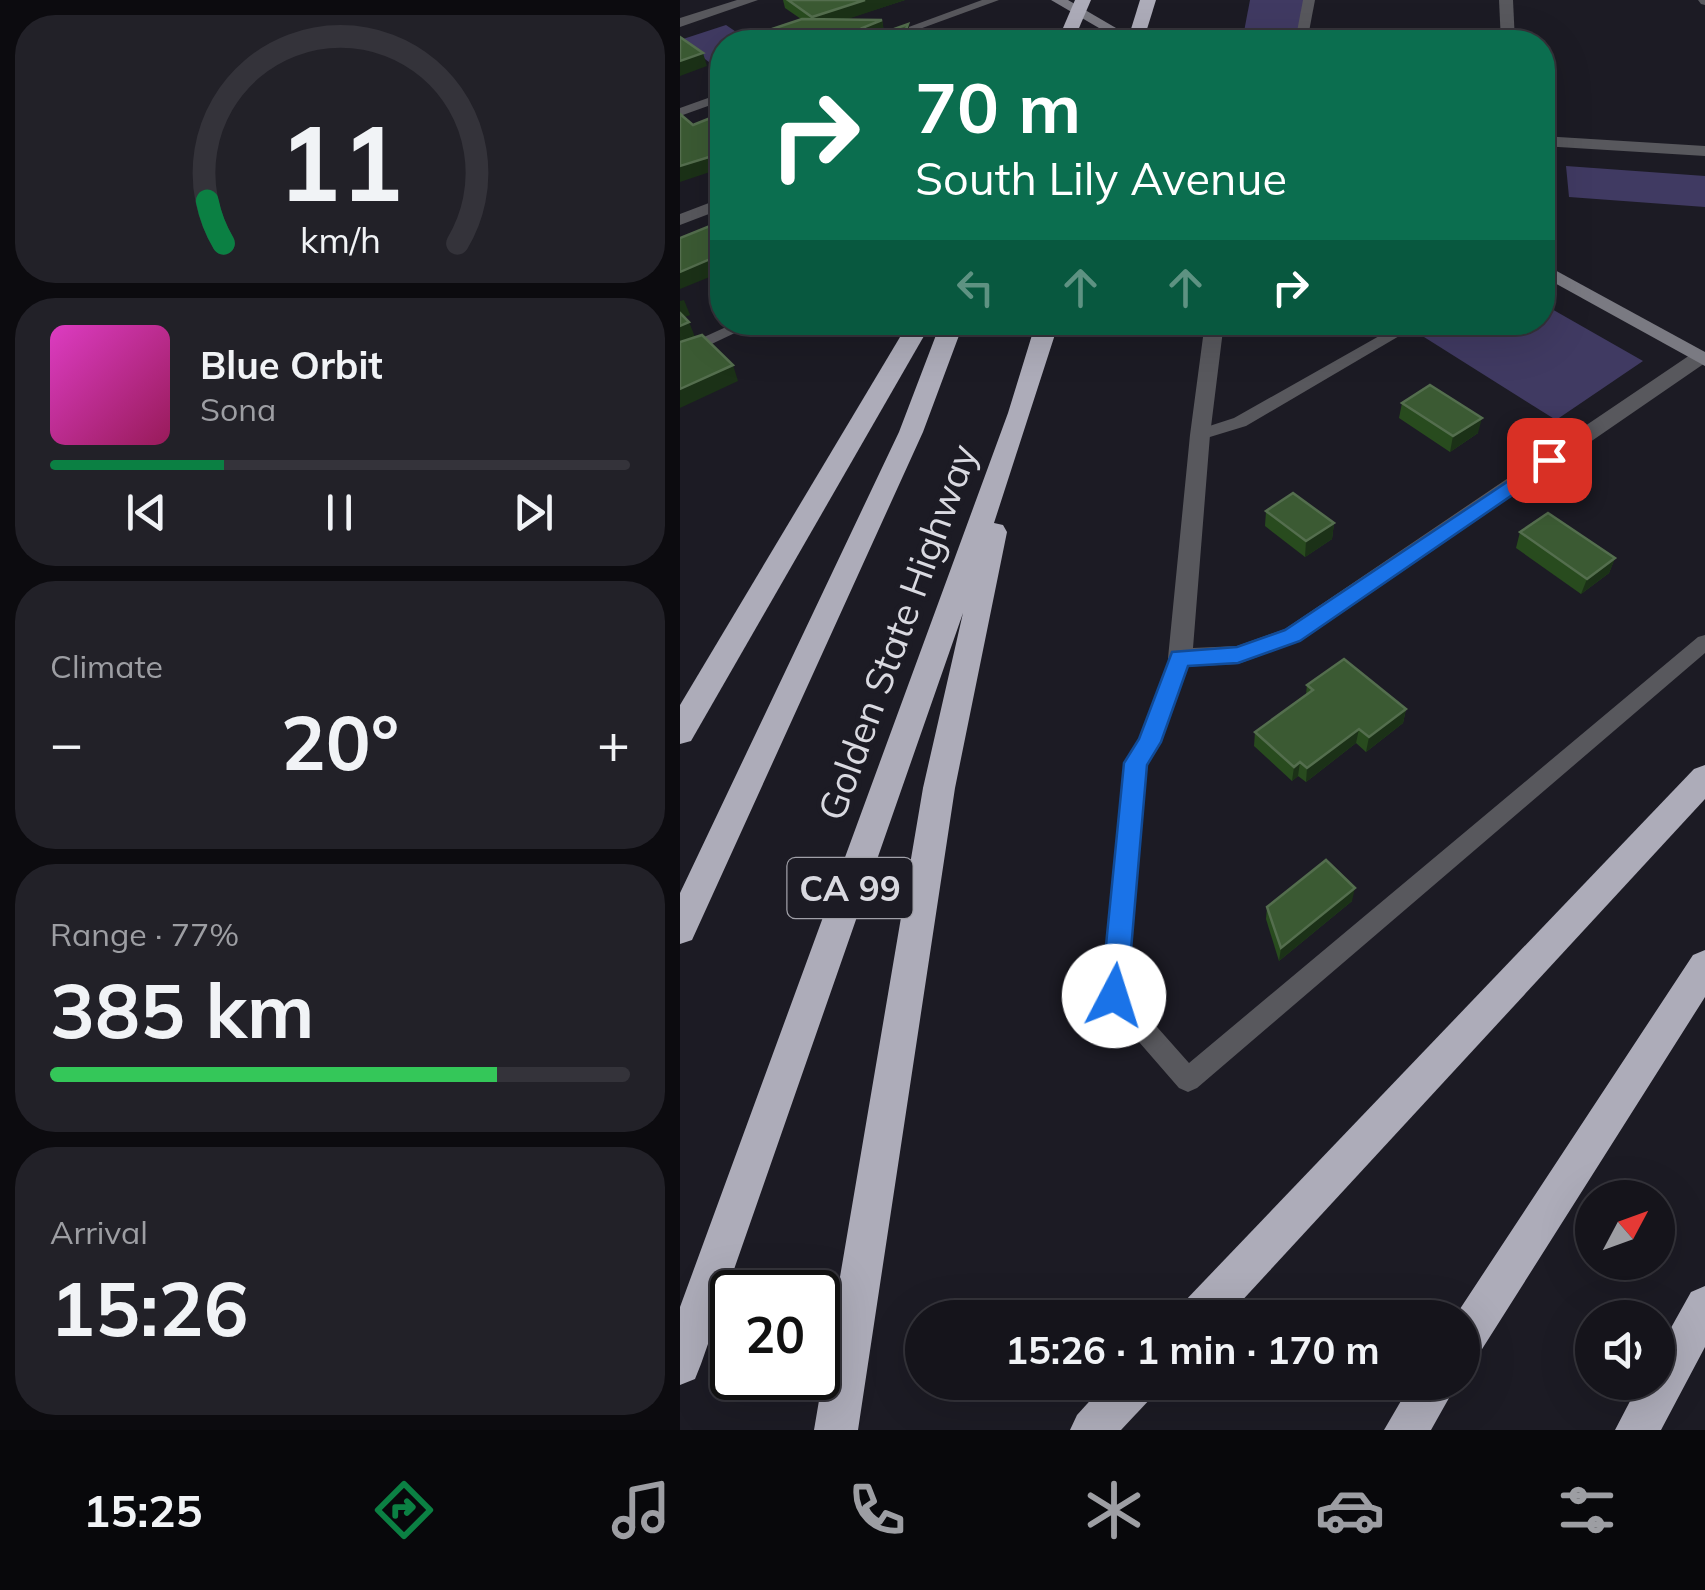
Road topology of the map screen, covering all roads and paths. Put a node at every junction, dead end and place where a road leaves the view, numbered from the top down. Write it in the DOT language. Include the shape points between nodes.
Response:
graph roads {
  1 [pos="751,0"];
  2 [pos="993,0"];
  3 [pos="1058,0"];
  4 [pos="1083,0"];
  5 [pos="1148,0"];
  6 [pos="1309,0"];
  7 [pos="1506,0"];
  8 [pos="680,23"];
  9 [pos="908,30"];
  10 [pos="1070,30"];
  11 [pos="1112,30"];
  12 [pos="1138,30"];
  13 [pos="1304,30"];
  14 [pos="1507,30"];
  15 [pos="710,101"];
  16 [pos="680,112"];
  17 [pos="1555,142"];
  18 [pos="1705,151"];
  19 [pos="710,209"];
  20 [pos="680,220"];
  21 [pos="1555,275"];
  22 [pos="722,335"];
  23 [pos="913,335"];
  24 [pos="948,335"];
  25 [pos="1044,335"];
  26 [pos="1213,335"];
  27 [pos="1393,335"];
  28 [pos="680,354"];
  29 [pos="1702,358"];
  30 [pos="1020,413"];
  31 [pos="1200,434"];
  32 [pos="1705,642"];
  33 [pos="1180,658"];
  34 [pos="680,732"];
  35 [pos="1705,778"];
  36 [pos="680,930"];
  37 [pos="1705,966"];
  38 [pos="1215,1300"];
  39 [pos="1705,1306"];
  40 [pos="1480,1314"];
  41 [pos="680,1364"];
  42 [pos="1120,1400"];
  43 [pos="1425,1400"];
  44 [pos="836,1430"];
  45 [pos="1092,1430"];
  46 [pos="1406,1430"];
  47 [pos="1636,1430"];
  1 -- 8 [label="street"];
  2 -- 9 [label="lane"];
  3 -- 11 [label="street"];
  4 -- 10 [label="highway"];
  5 -- 12 [label="highway"];
  6 -- 13 [label="lane"];
  7 -- 14 [label="street"];
  15 -- 16 [label="lane"];
  17 -- 18 [label="street"];
  19 -- 20 [label="street"];
  21 -- 29 [label="street"];
  22 -- 28 [label="lane"];
  23 -- 34 [label="highway"];
  24 -- 36 [label="highway, Golden State Highway" via="911,432"];
  25 -- 30 [label="highway, Golden State Highway / CA 99"];
  26 -- 31 [label="street"];
  27 -- 31 [label="lane" via="1240,422"];
  29 -- 33 [label="street" via="1293,636 1238,655"];
  30 -- 41 [label="highway, Golden State Highway / CA 99"];
  30 -- 44 [label="highway" via="938,788"];
  31 -- 33 [label="street"];
  32 -- 33 [label="lane" via="1188,1080 1114,996 1136,763"];
  35 -- 38 [label="highway"];
  37 -- 40 [label="highway"];
  39 -- 47 [label="highway"];
  42 -- 45 [label="highway"];
  43 -- 46 [label="highway"];
}
